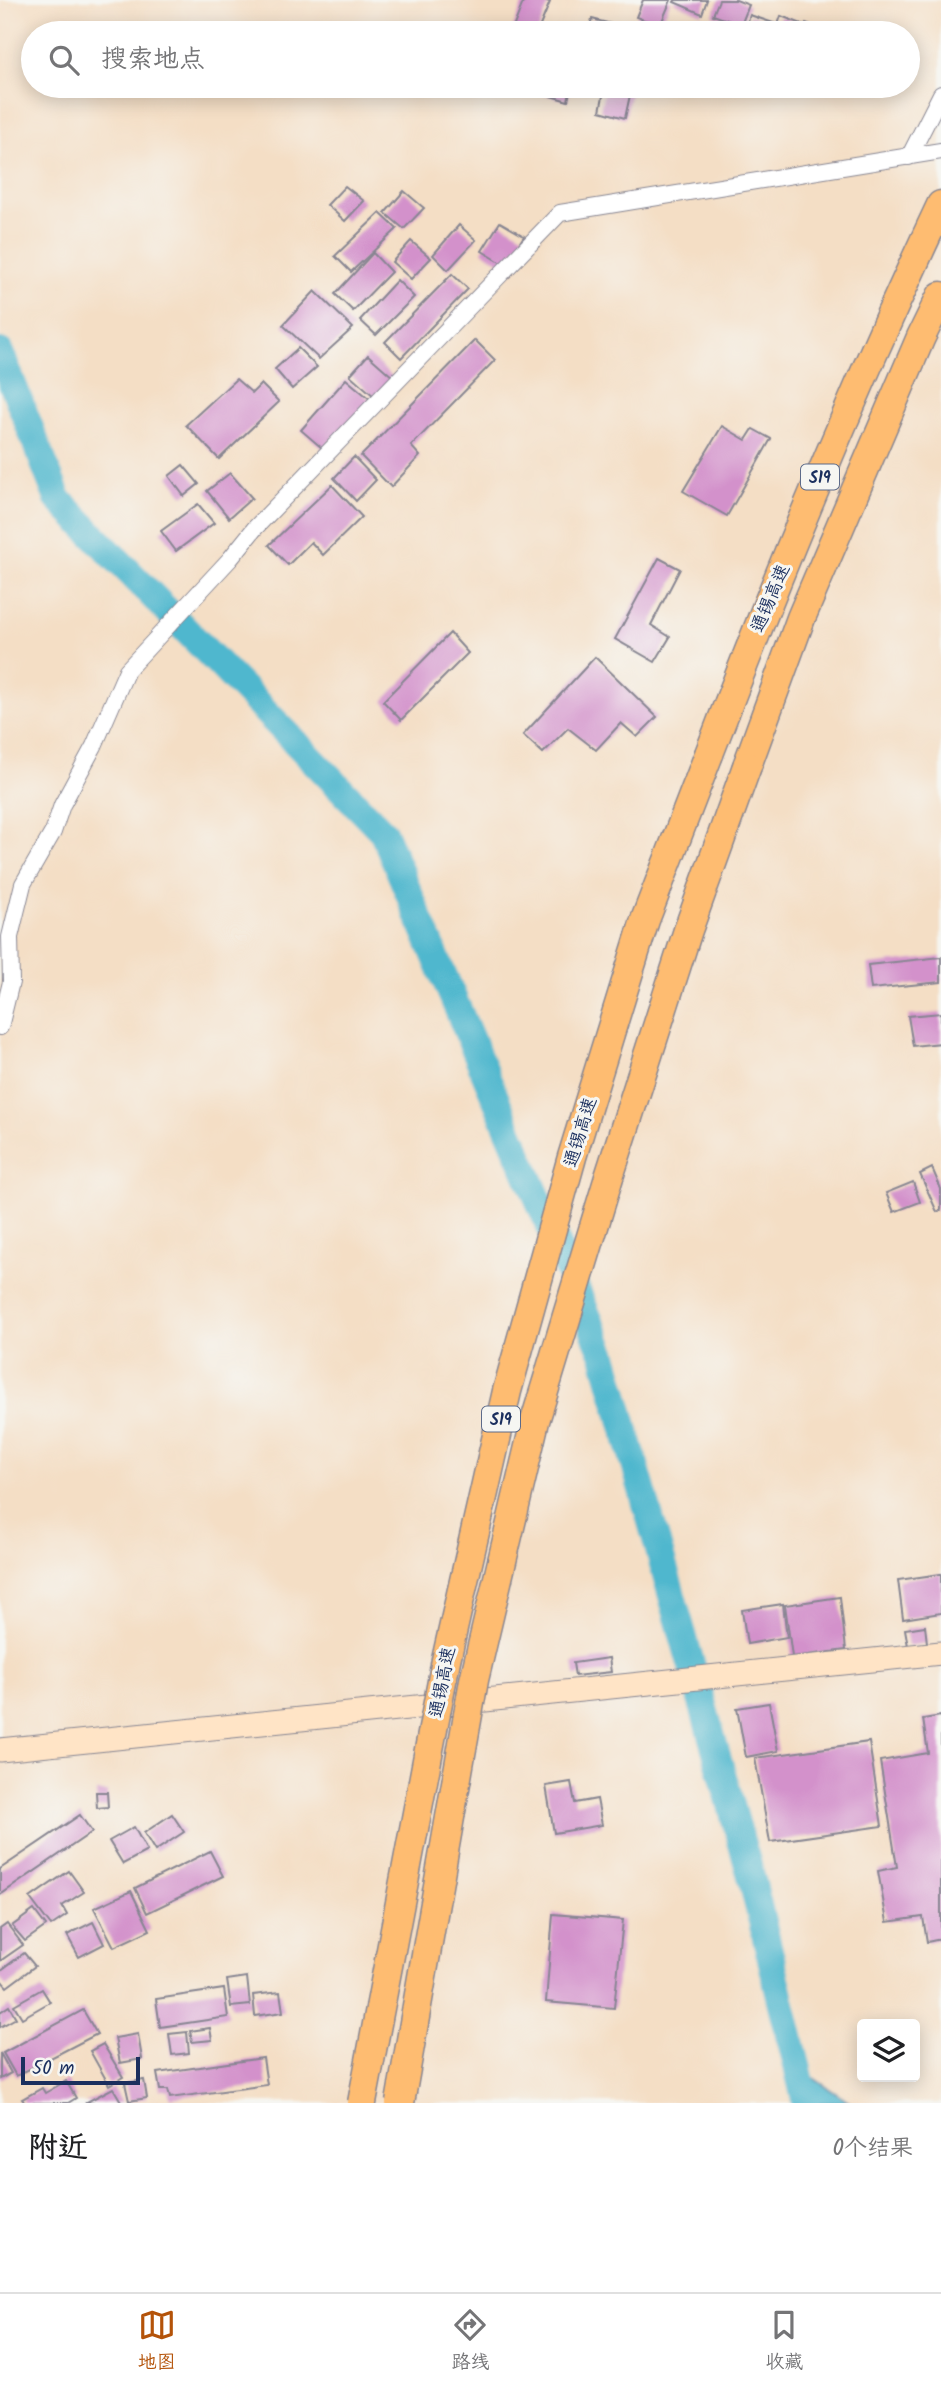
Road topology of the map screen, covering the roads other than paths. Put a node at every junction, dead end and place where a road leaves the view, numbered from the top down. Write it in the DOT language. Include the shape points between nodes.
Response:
graph roads {
  1 [pos="941,94"];
  2 [pos="941,151"];
  3 [pos="909,157"];
  4 [pos="941,205"];
  5 [pos="941,296"];
  6 [pos="0,1027"];
  7 [pos="941,1653"];
  8 [pos="0,1750"];
  9 [pos="362,2103"];
  10 [pos="400,2103"];
  1 -- 3 [label="street"];
  2 -- 3 [label="street"];
  3 -- 6 [label="street" via="560,213 255,528 127,670 53,832 23,884 10,937 12,982"];
  4 -- 9 [label="highway, 通锡高速 / S19, bridge" via="873,349 752,639 645,920 572,1157 507,1391 446,1660"];
  5 -- 10 [label="highway, 通锡高速 / S19, bridge" via="801,618 747,766 688,930 535,1422 474,1680"];
  7 -- 8 [label="street"];
}
